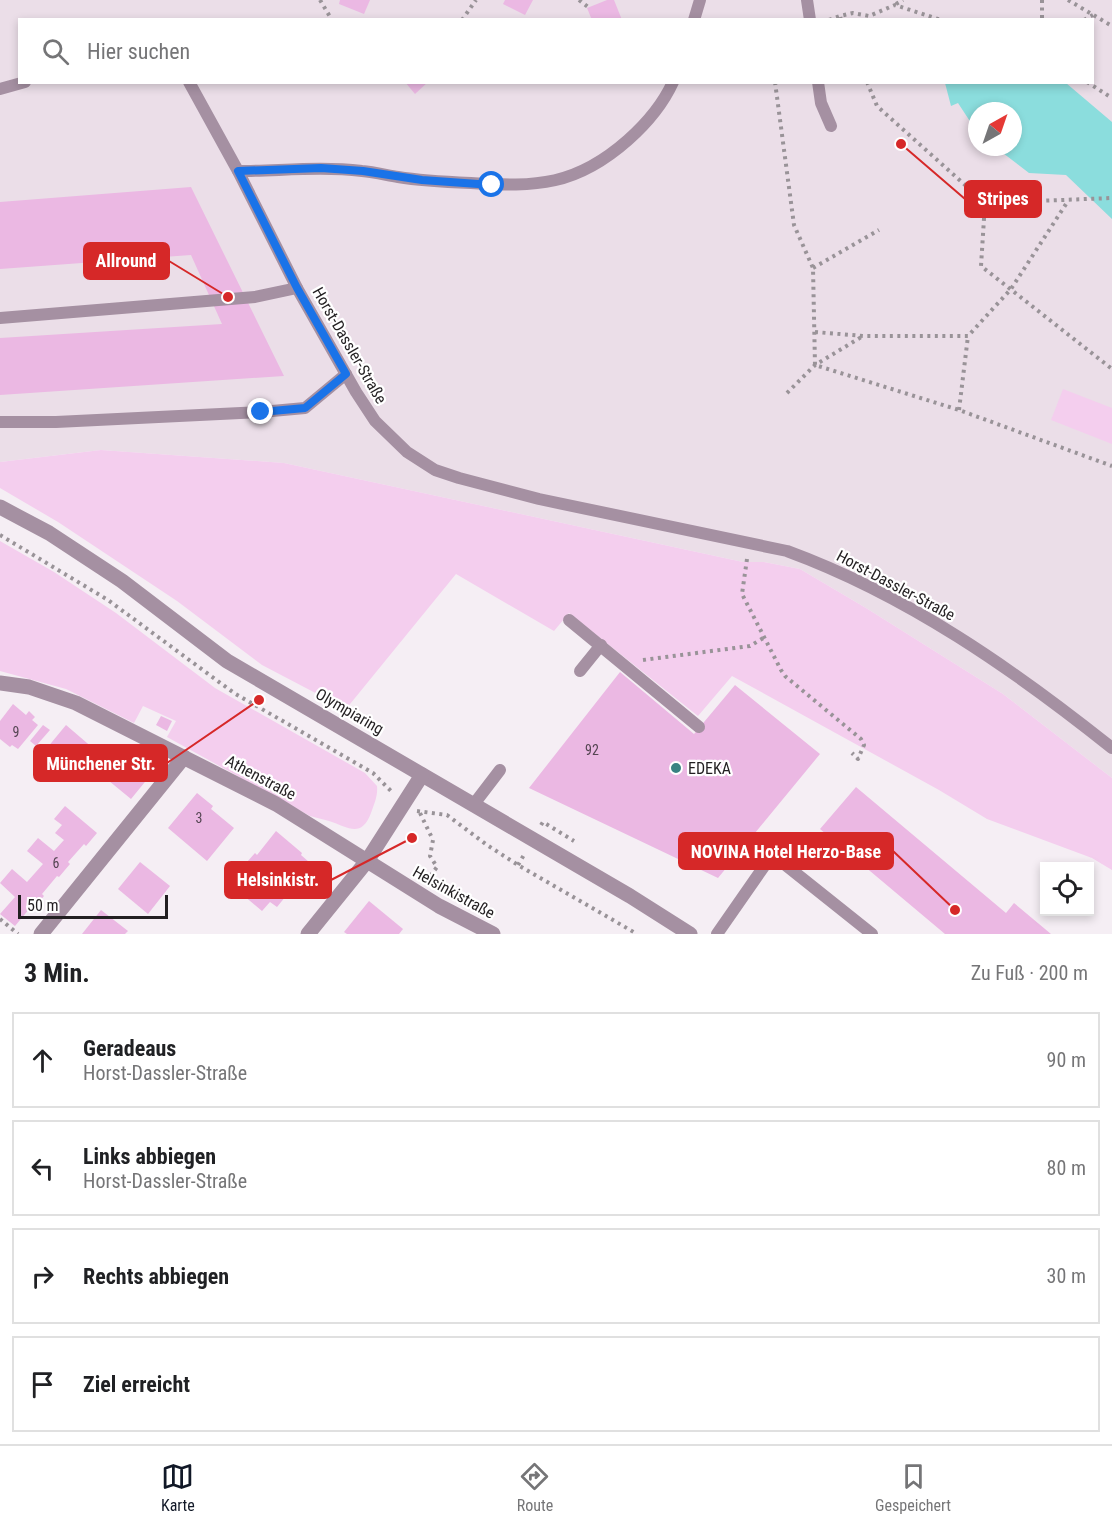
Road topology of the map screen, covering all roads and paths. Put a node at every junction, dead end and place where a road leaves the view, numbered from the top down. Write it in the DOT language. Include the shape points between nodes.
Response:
graph roads {
  1 [pos="320,0"];
  2 [pos="476,0"];
  3 [pos="579,0"];
  4 [pos="700,0"];
  5 [pos="807,0"];
  6 [pos="903,0"];
  7 [pos="1041,0"];
  8 [pos="1068,0"];
  9 [pos="895,5"];
  10 [pos="588,7"];
  11 [pos="1092,15"];
  12 [pos="332,18"];
  13 [pos="463,18"];
  14 [pos="695,18"];
  15 [pos="810,18"];
  16 [pos="840,18"];
  17 [pos="935,18"];
  18 [pos="1042,18"];
  19 [pos="1087,18"];
  20 [pos="1112,26"];
  21 [pos="18,84"];
  22 [pos="190,84"];
  23 [pos="672,84"];
  24 [pos="775,84"];
  25 [pos="818,84"];
  26 [pos="868,84"];
  27 [pos="1090,84"];
  28 [pos="0,89"];
  29 [pos="1112,98"];
  30 [pos="831,126"];
  31 [pos="238,171"];
  32 [pos="1112,198"];
  33 [pos="1068,201"];
  34 [pos="985,203"];
  35 [pos="879,230"];
  36 [pos="813,268"];
  37 [pos="297,288"];
  38 [pos="1011,289"];
  39 [pos="0,318"];
  40 [pos="815,332"];
  41 [pos="863,336"];
  42 [pos="968,336"];
  43 [pos="815,365"];
  44 [pos="1112,369"];
  45 [pos="346,374"];
  46 [pos="787,393"];
  47 [pos="959,410"];
  48 [pos="0,422"];
  49 [pos="1112,466"];
  50 [pos="0,507"];
  51 [pos="0,535"];
  52 [pos="750,543"];
  53 [pos="569,620"];
  54 [pos="765,637"];
  55 [pos="601,645"];
  56 [pos="632,662"];
  57 [pos="580,671"];
  58 [pos="0,683"];
  59 [pos="259,700"];
  60 [pos="255,705"];
  61 [pos="699,727"];
  62 [pos="1112,748"];
  63 [pos="852,753"];
  64 [pos="184,757"];
  65 [pos="500,770"];
  66 [pos="422,775"];
  67 [pos="405,804"];
  68 [pos="474,804"];
  69 [pos="420,813"];
  70 [pos="773,855"];
  71 [pos="367,861"];
  72 [pos="765,865"];
  73 [pos="418,893"];
  74 [pos="0,919"];
  75 [pos="18,934"];
  76 [pos="41,934"];
  77 [pos="308,934"];
  78 [pos="493,934"];
  79 [pos="637,934"];
  80 [pos="690,934"];
  81 [pos="717,934"];
  82 [pos="872,934"];
  1 -- 12 [label="path"];
  2 -- 13 [label="path"];
  3 -- 10 [label="path"];
  4 -- 14 [label="lane"];
  5 -- 15 [label="lane"];
  6 -- 9 [label="path"];
  7 -- 18 [label="path"];
  8 -- 11 [label="path"];
  9 -- 16 [label="path" via="869,16 853,13"];
  9 -- 17 [label="path"];
  11 -- 19 [label="path"];
  11 -- 20 [label="path"];
  21 -- 28 [label="lane"];
  22 -- 31 [label="lane, Horst-Dassler-Straße"];
  23 -- 31 [label="lane" via="656,109 614,152 581,172 550,182 492,185 321,168"];
  24 -- 36 [label="path" via="794,225"];
  25 -- 30 [label="lane" via="820,102"];
  26 -- 34 [label="path" via="877,106"];
  27 -- 29 [label="path"];
  31 -- 37 [label="lane, Horst-Dassler-Straße"];
  32 -- 33 [label="path"];
  33 -- 34 [label="path"];
  33 -- 38 [label="path"];
  34 -- 38 [label="path" via="981,266"];
  35 -- 36 [label="path"];
  36 -- 40 [label="path"];
  37 -- 39 [label="lane" via="255,297"];
  37 -- 45 [label="lane, Horst-Dassler-Straße"];
  38 -- 42 [label="path"];
  38 -- 44 [label="path"];
  40 -- 41 [label="path"];
  40 -- 43 [label="path"];
  41 -- 42 [label="path"];
  41 -- 43 [label="path"];
  42 -- 47 [label="path"];
  43 -- 46 [label="path"];
  43 -- 47 [label="path"];
  45 -- 48 [label="lane" via="305,408"];
  45 -- 52 [label="lane, Horst-Dassler-Straße" via="382,429 406,452 435,470 539,499"];
  47 -- 49 [label="path"];
  50 -- 66 [label="street, Olympiaring" via="122,580 227,661"];
  51 -- 60 [label="path" via="108,600"];
  52 -- 54 [label="path" via="742,594"];
  52 -- 62 [label="lane, Horst-Dassler-Straße" via="817,562 904,604 1009,670"];
  53 -- 55 [label="lane"];
  54 -- 56 [label="path" via="750,646"];
  54 -- 63 [label="path" via="785,676 861,739 864,745 858,759"];
  55 -- 57 [label="lane"];
  55 -- 61 [label="lane"];
  58 -- 64 [label="street, Athenstraße" via="29,687 76,703"];
  59 -- 60 [label="path"];
  60 -- 67 [label="path" via="373,773"];
  64 -- 71 [label="street, Athenstraße" via="276,804"];
  64 -- 76 [label="street"];
  65 -- 68 [label="lane"];
  66 -- 67 [label="street"];
  66 -- 68 [label="street, Olympiaring"];
  67 -- 69 [label="path"];
  67 -- 71 [label="street"];
  68 -- 80 [label="street, Olympiaring"];
  69 -- 73 [label="path" via="433,840 430,856 437,867"];
  69 -- 79 [label="path" via="447,815 518,865"];
  70 -- 82 [label="lane"];
  71 -- 73 [label="street, Helsinkistraße"];
  71 -- 77 [label="street"];
  72 -- 81 [label="lane"];
  73 -- 78 [label="street, Helsinkistraße"];
  74 -- 75 [label="path"];
}
